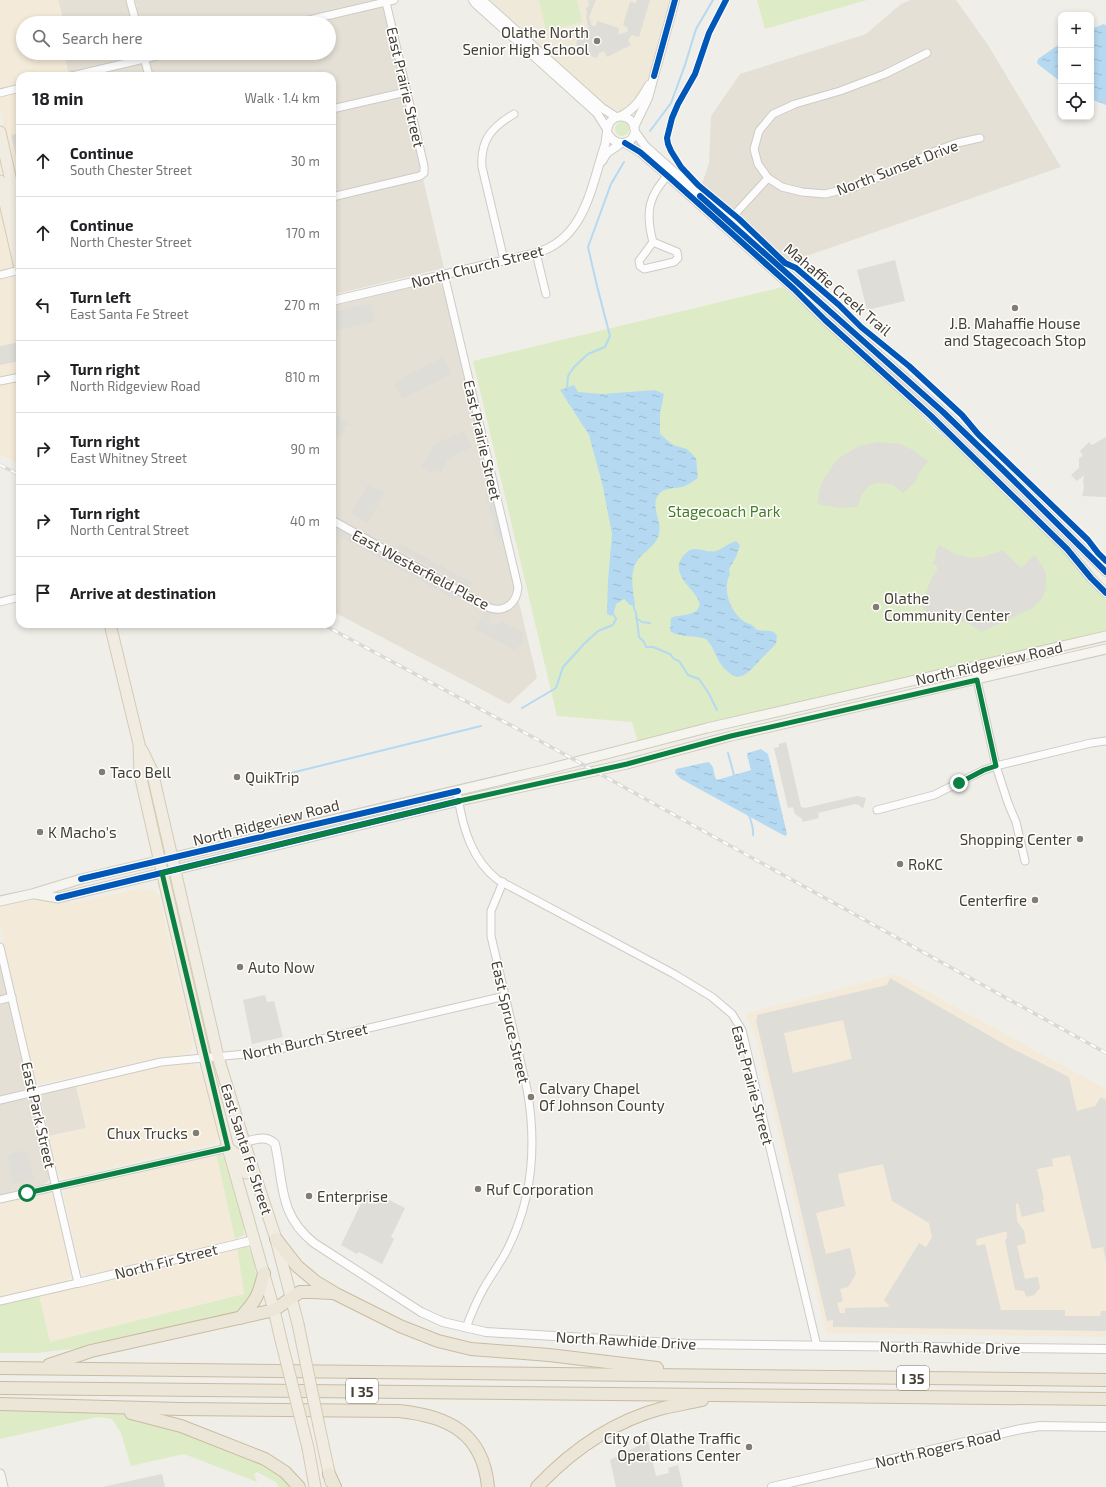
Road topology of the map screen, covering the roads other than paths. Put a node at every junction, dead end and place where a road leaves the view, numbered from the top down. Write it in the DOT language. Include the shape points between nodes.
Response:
graph roads {
  1 [pos="130,0"];
  2 [pos="394,0"];
  3 [pos="473,0"];
  4 [pos="482,0"];
  5 [pos="675,0"];
  6 [pos="386,2"];
  7 [pos="134,16"];
  8 [pos="326,16"];
  9 [pos="927,53"];
  10 [pos="130,60"];
  11 [pos="145,60"];
  12 [pos="86,72"];
  13 [pos="148,72"];
  14 [pos="654,76"];
  15 [pos="16,89"];
  16 [pos="406,92"];
  17 [pos="0,93"];
  18 [pos="336,108"];
  19 [pos="514,114"];
  20 [pos="619,117"];
  21 [pos="635,129"];
  22 [pos="0,132"];
  23 [pos="608,132"];
  24 [pos="980,138"];
  25 [pos="623,144"];
  26 [pos="598,166"];
  27 [pos="670,173"];
  28 [pos="768,178"];
  29 [pos="7,186"];
  30 [pos="336,196"];
  31 [pos="16,211"];
  32 [pos="726,224"];
  33 [pos="653,242"];
  34 [pos="16,243"];
  35 [pos="536,253"];
  36 [pos="504,260"];
  37 [pos="16,270"];
  38 [pos="444,274"];
  39 [pos="0,275"];
  40 [pos="546,294"];
  41 [pos="336,300"];
  42 [pos="16,378"];
  43 [pos="0,381"];
  44 [pos="336,522"];
  45 [pos="1106,572"];
  46 [pos="1106,593"];
  47 [pos="16,599"];
  48 [pos="0,602"];
  49 [pos="511,604"];
  50 [pos="111,628"];
  51 [pos="1106,636"];
  52 [pos="1106,649"];
  53 [pos="974,666"];
  54 [pos="977,680"];
  55 [pos="1106,741"];
  56 [pos="139,744"];
  57 [pos="996,766"];
  58 [pos="458,791"];
  59 [pos="459,801"];
  60 [pos="877,810"];
  61 [pos="172,858"];
  62 [pos="160,862"];
  63 [pos="1025,862"];
  64 [pos="175,870"];
  65 [pos="162,873"];
  66 [pos="503,882"];
  67 [pos="32,894"];
  68 [pos="0,901"];
  69 [pos="0,947"];
  70 [pos="505,996"];
  71 [pos="12,997"];
  72 [pos="0,1000"];
  73 [pos="218,1057"];
  74 [pos="205,1058"];
  75 [pos="34,1092"];
  76 [pos="0,1100"];
  77 [pos="217,1103"];
  78 [pos="244,1142"];
  79 [pos="228,1148"];
  80 [pos="257,1185"];
  81 [pos="56,1187"];
  82 [pos="0,1200"];
  83 [pos="276,1239"];
  84 [pos="254,1240"];
  85 [pos="264,1273"];
  86 [pos="78,1283"];
  87 [pos="336,1294"];
  88 [pos="292,1297"];
  89 [pos="0,1301"];
  90 [pos="274,1310"];
  91 [pos="240,1318"];
  92 [pos="466,1328"];
  93 [pos="817,1346"];
  94 [pos="1106,1349"];
  95 [pos="0,1368"];
  96 [pos="40,1368"];
  97 [pos="720,1375"];
  98 [pos="1106,1380"];
  99 [pos="0,1388"];
  100 [pos="725,1395"];
  101 [pos="1106,1399"];
  102 [pos="0,1404"];
  103 [pos="115,1407"];
  104 [pos="1106,1427"];
  105 [pos="0,1474"];
  106 [pos="329,1474"];
  107 [pos="3,1487"];
  108 [pos="299,1487"];
  109 [pos="315,1487"];
  110 [pos="333,1487"];
  111 [pos="488,1487"];
  112 [pos="537,1487"];
  113 [pos="772,1487"];
  1 -- 7 [label="street"];
  2 -- 6 [label="street"];
  3 -- 23 [label="street" via="597,113"];
  4 -- 20 [label="street" via="602,108"];
  5 -- 14 [label="street"];
  6 -- 8 [label="street"];
  6 -- 16 [label="street, East Prairie Street"];
  9 -- 28 [label="street" via="885,74 795,104 773,114 759,131 754,149 758,164"];
  10 -- 12 [label="street"];
  11 -- 13 [label="street"];
  14 -- 20 [label="street" via="635,106"];
  14 -- 21 [label="street"];
  15 -- 17 [label="street"];
  16 -- 18 [label="street"];
  16 -- 30 [label="street, East Prairie Street" via="424,173"];
  19 -- 36 [label="street" via="492,130 485,141 482,158"];
  20 -- 21 [label="street" via="632,121"];
  20 -- 23 [label="street" via="612,120"];
  21 -- 25 [label="street" via="630,140"];
  21 -- 27 [label="street" via="644,146"];
  22 -- 29 [label="main road"];
  23 -- 25 [label="street" via="614,142"];
  23 -- 26 [label="street, North Church Street"];
  24 -- 28 [label="street, North Sunset Drive" via="933,152 854,187 825,194 782,187"];
  25 -- 26 [label="street, North Church Street" via="607,153"];
  25 -- 27 [label="street" via="640,152"];
  26 -- 35 [label="street, North Church Street" via="574,228 556,244"];
  27 -- 32 [label="street"];
  27 -- 33 [label="street" via="656,189 650,206 649,221"];
  28 -- 32 [label="street"];
  29 -- 31 [label="main road"];
  29 -- 34 [label="main road"];
  32 -- 45 [label="street" via="943,412"];
  32 -- 46 [label="street" via="825,320 960,443 1067,549"];
  33 -- 33 [label="street" via="639,261 644,269 674,262 678,258 677,252"];
  35 -- 36 [label="street, North Church Street"];
  35 -- 40 [label="street"];
  36 -- 38 [label="street, North Church Street"];
  37 -- 39 [label="street"];
  38 -- 41 [label="street, North Church Street"];
  38 -- 49 [label="street, East Prairie Street" via="518,587 517,595"];
  42 -- 43 [label="street"];
  44 -- 49 [label="street, East Westerfield Place" via="484,605 503,609"];
  47 -- 48 [label="street"];
  50 -- 56 [label="main road, East Santa Fe Street"];
  51 -- 53 [label="main road, North Ridgeview Road"];
  52 -- 54 [label="main road, North Ridgeview Road"];
  53 -- 54 [label="street"];
  53 -- 58 [label="main road, North Ridgeview Road" via="707,728"];
  54 -- 57 [label="street"];
  54 -- 59 [label="main road, North Ridgeview Road" via="731,736 627,764"];
  55 -- 57 [label="street"];
  56 -- 61 [label="main road, East Santa Fe Street" via="152,771"];
  56 -- 62 [label="main road, East Santa Fe Street" via="140,774"];
  57 -- 60 [label="street" via="934,795"];
  57 -- 63 [label="street" via="1016,822"];
  58 -- 59 [label="street"];
  58 -- 61 [label="main road, North Ridgeview Road"];
  59 -- 64 [label="main road, North Ridgeview Road"];
  59 -- 66 [label="street" via="470,844 484,867"];
  61 -- 62 [label="main road, North Ridgeview Road"];
  61 -- 64 [label="main road, East Santa Fe Street"];
  62 -- 65 [label="main road, East Santa Fe Street"];
  62 -- 67 [label="main road, North Ridgeview Road" via="81,879"];
  64 -- 65 [label="main road, North Ridgeview Road"];
  64 -- 73 [label="main road, East Santa Fe Street"];
  65 -- 67 [label="main road, North Ridgeview Road" via="58,898"];
  65 -- 74 [label="main road, East Santa Fe Street"];
  66 -- 70 [label="street, East Spruce Street" via="491,911 490,927"];
  66 -- 93 [label="street, East Prairie Street" via="674,974 712,997 732,1014 742,1030"];
  67 -- 68 [label="main road, North Ridgeview Road"];
  69 -- 71 [label="street, East Park Street"];
  70 -- 73 [label="street, North Burch Street" via="267,1052"];
  70 -- 92 [label="street, East Spruce Street" via="531,1113 531,1172 517,1227 475,1305"];
  71 -- 72 [label="street"];
  71 -- 75 [label="street, East Park Street"];
  73 -- 74 [label="street, North Burch Street"];
  73 -- 78 [label="main road, East Santa Fe Street"];
  74 -- 75 [label="street, North Burch Street" via="161,1062"];
  74 -- 77 [label="main road, East Santa Fe Street"];
  75 -- 76 [label="street, North Burch Street"];
  75 -- 81 [label="street, East Park Street"];
  77 -- 78 [label="main road" via="225,1114 235,1138"];
  77 -- 79 [label="main road, East Santa Fe Street"];
  78 -- 80 [label="main road, East Santa Fe Street"];
  78 -- 92 [label="street, North Rawhide Drive" via="266,1138 275,1144 286,1205 306,1237 409,1306 437,1319"];
  79 -- 80 [label="main road" via="242,1161 247,1174"];
  79 -- 81 [label="street"];
  79 -- 84 [label="main road, East Santa Fe Street"];
  80 -- 83 [label="main road, East Santa Fe Street"];
  81 -- 82 [label="street"];
  81 -- 86 [label="street, East Park Street"];
  83 -- 87 [label="highway" via="304,1273"];
  83 -- 88 [label="main road, East Santa Fe Street"];
  84 -- 85 [label="main road, East Santa Fe Street"];
  84 -- 86 [label="street, North Fir Street"];
  85 -- 90 [label="main road, East Santa Fe Street"];
  85 -- 91 [label="highway" via="258,1296"];
  86 -- 89 [label="street"];
  87 -- 88 [label="highway" via="300,1292"];
  87 -- 97 [label="highway" via="438,1341 471,1349 549,1355"];
  88 -- 90 [label="highway"];
  88 -- 106 [label="main road, East Santa Fe Street, bridge"];
  90 -- 91 [label="highway"];
  90 -- 109 [label="main road, East Santa Fe Street, bridge"];
  91 -- 96 [label="highway" via="91,1351"];
  92 -- 93 [label="street, North Rawhide Drive" via="491,1332 682,1344"];
  93 -- 94 [label="street, North Rawhide Drive"];
  95 -- 96 [label="highway, I 35"];
  96 -- 97 [label="highway, I 35"];
  97 -- 98 [label="highway, I 35"];
  99 -- 100 [label="highway, I 35"];
  100 -- 101 [label="highway, I 35"];
  100 -- 112 [label="highway" via="663,1408 622,1423 574,1452"];
  102 -- 103 [label="highway"];
  103 -- 108 [label="highway" via="181,1426 265,1459 277,1465"];
  103 -- 111 [label="highway" via="399,1412 426,1415 458,1428 466,1436 482,1459"];
  104 -- 113 [label="street, North Rogers Road" via="1040,1426 1021,1429"];
  105 -- 107 [label="main road"];
  106 -- 110 [label="highway"];
}
